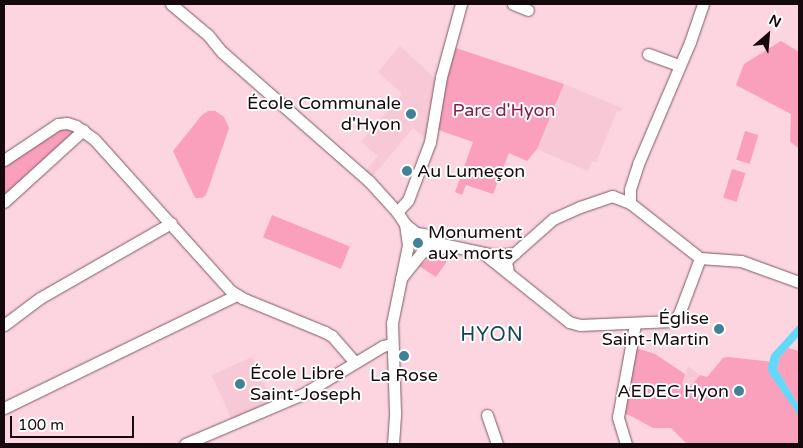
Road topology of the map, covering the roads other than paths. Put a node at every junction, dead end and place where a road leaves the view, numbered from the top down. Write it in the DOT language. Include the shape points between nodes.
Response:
graph roads {
  1 [pos="171,4"];
  2 [pos="461,4"];
  3 [pos="513,4"];
  4 [pos="703,4"];
  5 [pos="528,10"];
  6 [pos="648,54"];
  7 [pos="679,65"];
  8 [pos="83,130"];
  9 [pos="4,160"];
  10 [pos="638,164"];
  11 [pos="612,196"];
  12 [pos="4,202"];
  13 [pos="630,203"];
  14 [pos="397,212"];
  15 [pos="171,223"];
  16 [pos="411,238"];
  17 [pos="425,248"];
  18 [pos="484,253"];
  19 [pos="512,256"];
  20 [pos="700,258"];
  21 [pos="508,272"];
  22 [pos="401,278"];
  23 [pos="799,282"];
  24 [pos="236,295"];
  25 [pos="635,324"];
  26 [pos="4,325"];
  27 [pos="392,344"];
  28 [pos="355,362"];
  29 [pos="4,408"];
  30 [pos="488,415"];
  31 [pos="185,444"];
  32 [pos="393,444"];
  33 [pos="497,444"];
  34 [pos="626,444"];
  1 -- 14 [label="street" via="369,181"];
  2 -- 14 [label="street" via="442,77 430,142 408,200"];
  3 -- 5 [label="street"];
  4 -- 7 [label="street"];
  6 -- 7 [label="street"];
  7 -- 10 [label="street"];
  8 -- 9 [label="street" via="66,123 58,124"];
  8 -- 12 [label="street"];
  8 -- 15 [label="street"];
  10 -- 11 [label="street"];
  10 -- 13 [label="street" via="630,189"];
  11 -- 13 [label="street"];
  11 -- 19 [label="street" via="553,219"];
  13 -- 20 [label="street"];
  14 -- 16 [label="street"];
  15 -- 24 [label="street"];
  15 -- 26 [label="street" via="40,298"];
  16 -- 17 [label="street" via="412,251"];
  16 -- 17 [label="street" via="424,234"];
  16 -- 22 [label="street"];
  17 -- 18 [label="street" via="452,246"];
  17 -- 22 [label="street"];
  18 -- 19 [label="street"];
  18 -- 21 [label="street"];
  19 -- 21 [label="street" via="506,262"];
  20 -- 23 [label="street" via="741,261"];
  20 -- 25 [label="street" via="679,314 673,321"];
  21 -- 25 [label="street" via="568,322 580,326"];
  22 -- 27 [label="street" via="392,323"];
  24 -- 28 [label="street" via="325,332"];
  24 -- 29 [label="street"];
  25 -- 34 [label="street" via="618,417"];
  27 -- 28 [label="street"];
  27 -- 32 [label="street"];
  28 -- 31 [label="street" via="303,394"];
  30 -- 33 [label="street"];
}
